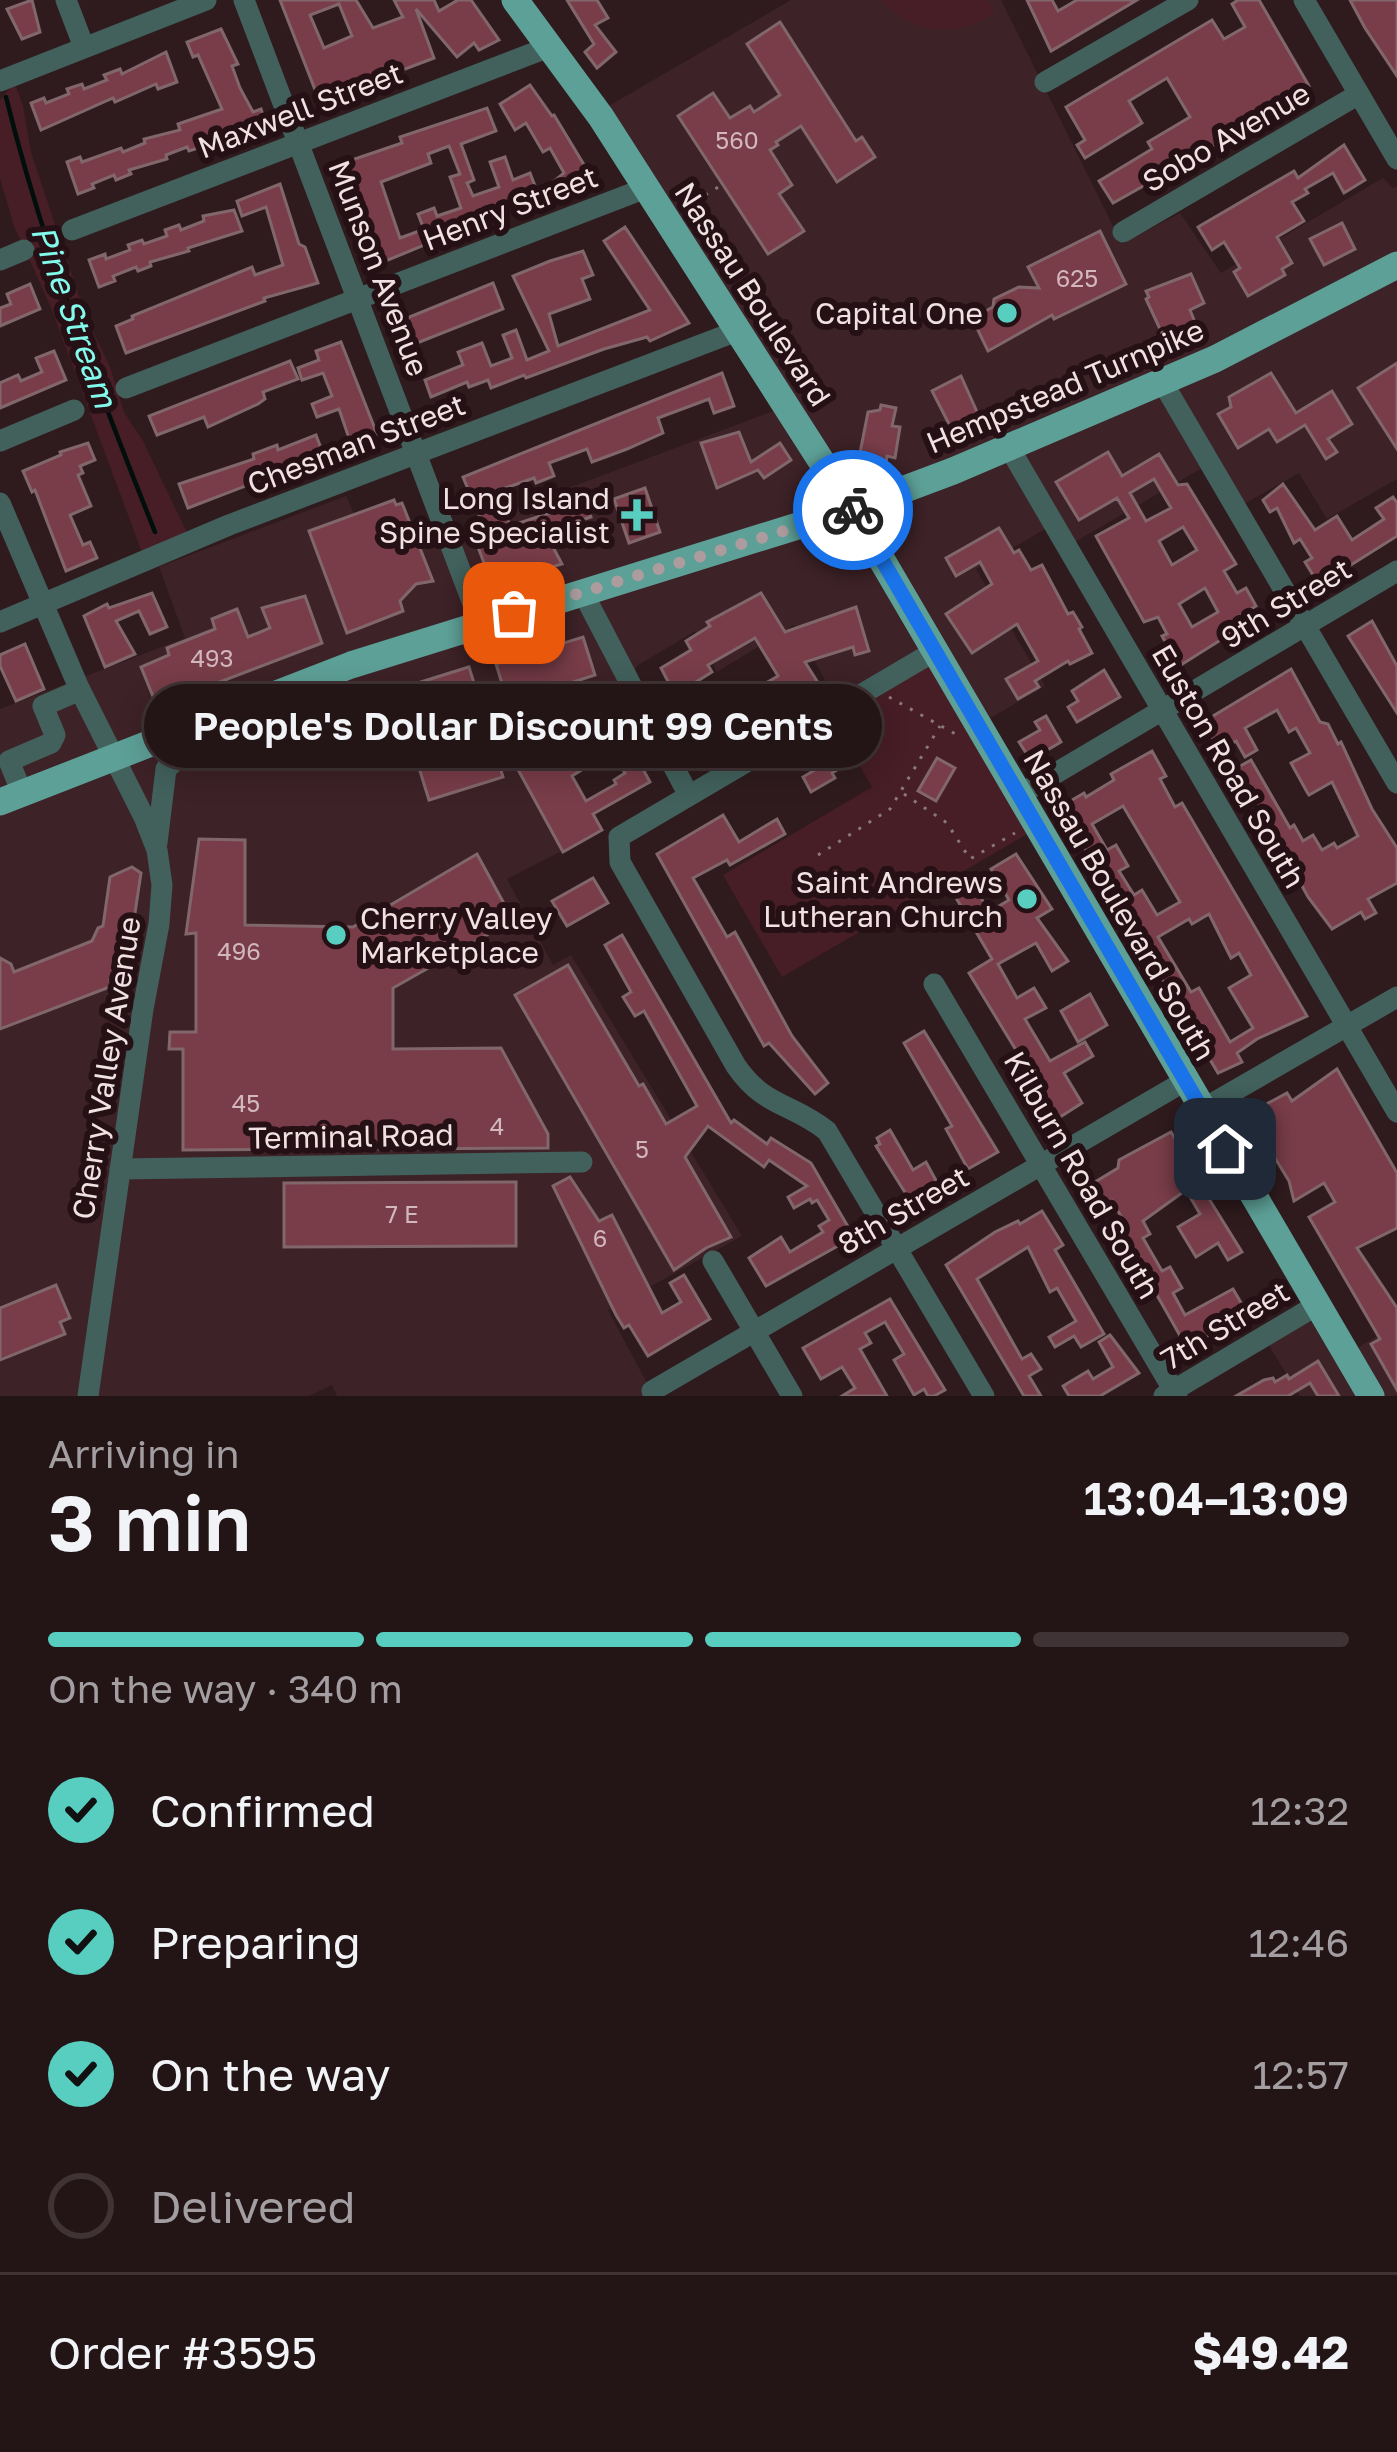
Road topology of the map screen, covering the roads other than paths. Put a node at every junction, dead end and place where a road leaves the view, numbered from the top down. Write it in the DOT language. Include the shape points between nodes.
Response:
graph roads {
  1 [pos="66,0"];
  2 [pos="206,0"];
  3 [pos="244,0"];
  4 [pos="515,0"];
  5 [pos="1188,0"];
  6 [pos="1304,0"];
  7 [pos="549,46"];
  8 [pos="84,47"];
  9 [pos="0,81"];
  10 [pos="1045,82"];
  11 [pos="1359,94"];
  12 [pos="299,142"];
  13 [pos="1397,160"];
  14 [pos="646,188"];
  15 [pos="72,230"];
  16 [pos="1123,232"];
  17 [pos="24,250"];
  18 [pos="0,260"];
  19 [pos="1397,265"];
  20 [pos="358,298"];
  21 [pos="736,331"];
  22 [pos="1163,383"];
  23 [pos="126,388"];
  24 [pos="74,410"];
  25 [pos="0,441"];
  26 [pos="1010,449"];
  27 [pos="418,453"];
  28 [pos="0,503"];
  29 [pos="852,508"];
  30 [pos="1397,571"];
  31 [pos="582,591"];
  32 [pos="43,604"];
  33 [pos="0,622"];
  34 [pos="481,625"];
  35 [pos="1306,627"];
  36 [pos="929,641"];
  37 [pos="80,690"];
  38 [pos="1162,710"];
  39 [pos="223,718"];
  40 [pos="112,758"];
  41 [pos="1397,783"];
  42 [pos="688,794"];
  43 [pos="1019,795"];
  44 [pos="11,798"];
  45 [pos="157,850"];
  46 [pos="134,854"];
  47 [pos="934,984"];
  48 [pos="1397,997"];
  49 [pos="1347,1026"];
  50 [pos="1185,1081"];
  51 [pos="1201,1110"];
  52 [pos="1397,1112"];
  53 [pos="582,1162"];
  54 [pos="1042,1165"];
  55 [pos="120,1169"];
  56 [pos="898,1248"];
  57 [pos="712,1261"];
  58 [pos="1317,1305"];
  59 [pos="754,1332"];
  60 [pos="652,1391"];
  61 [pos="1171,1394"];
  62 [pos="88,1396"];
  63 [pos="792,1396"];
  64 [pos="984,1396"];
  65 [pos="1371,1396"];
  1 -- 8 [label="street"];
  2 -- 8 [label="street"];
  3 -- 12 [label="street, Munson Avenue"];
  4 -- 7 [label="main road, Nassau Boulevard"];
  5 -- 10 [label="street"];
  6 -- 11 [label="street"];
  7 -- 12 [label="street, Maxwell Street"];
  7 -- 14 [label="main road, Nassau Boulevard"];
  8 -- 9 [label="street"];
  11 -- 13 [label="street"];
  11 -- 16 [label="street, Sobo Avenue"];
  12 -- 15 [label="street, Maxwell Street"];
  12 -- 20 [label="street, Munson Avenue"];
  14 -- 20 [label="street, Henry Street"];
  14 -- 21 [label="main road, Nassau Boulevard"];
  17 -- 18 [label="street"];
  19 -- 22 [label="main road, Hempstead Turnpike"];
  20 -- 23 [label="street, Henry Street"];
  20 -- 27 [label="street, Munson Avenue"];
  21 -- 27 [label="street, Chesman Street"];
  21 -- 29 [label="main road, Nassau Boulevard"];
  22 -- 26 [label="main road, Hempstead Turnpike"];
  22 -- 35 [label="street"];
  24 -- 25 [label="street"];
  26 -- 29 [label="main road, Hempstead Turnpike"];
  26 -- 38 [label="street, Euston Road South"];
  27 -- 32 [label="street, Chesman Street"];
  27 -- 34 [label="street, Munson Avenue"];
  28 -- 32 [label="street, Cherry Valley Avenue"];
  29 -- 31 [label="main road, Hempstead Turnpike"];
  29 -- 36 [label="main road, Nassau Boulevard"];
  30 -- 35 [label="street, 9th Street"];
  31 -- 34 [label="main road, Hempstead Turnpike"];
  31 -- 42 [label="street"];
  32 -- 33 [label="street, Chesman Street"];
  32 -- 37 [label="street, Cherry Valley Avenue"];
  34 -- 39 [label="main road, Hempstead Turnpike" via="351,665"];
  35 -- 38 [label="street, 9th Street"];
  35 -- 41 [label="street"];
  36 -- 42 [label="street" via="872,688"];
  36 -- 43 [label="main road, Nassau Boulevard South"];
  37 -- 40 [label="street, Cherry Valley Avenue"];
  37 -- 44 [label="street" via="43,706 55,735 9,761"];
  38 -- 43 [label="street, 9th Street"];
  38 -- 49 [label="street, Euston Road South"];
  39 -- 40 [label="main road, Hempstead Turnpike"];
  39 -- 45 [label="street" via="166,769"];
  40 -- 44 [label="main road, Hempstead Turnpike"];
  40 -- 45 [label="street, Cherry Valley Avenue"];
  42 -- 56 [label="street" via="619,837 620,862 751,1088 827,1131"];
  43 -- 50 [label="main road, Nassau Boulevard South"];
  45 -- 46 [label="street"];
  45 -- 55 [label="street, Cherry Valley Avenue" via="161,911"];
  47 -- 54 [label="street, Kilburn Road South"];
  48 -- 49 [label="street"];
  49 -- 51 [label="street"];
  49 -- 52 [label="street, Euston Road South"];
  50 -- 51 [label="main road, Nassau Boulevard South"];
  50 -- 54 [label="street, 8th Street"];
  51 -- 58 [label="main road, Nassau Boulevard South"];
  53 -- 55 [label="street, Terminal Road"];
  54 -- 56 [label="street, 8th Street"];
  54 -- 61 [label="street, Kilburn Road South"];
  55 -- 62 [label="street, Cherry Valley Avenue"];
  56 -- 59 [label="street, 8th Street"];
  56 -- 64 [label="street"];
  57 -- 59 [label="street"];
  58 -- 61 [label="street, 7th Street"];
  58 -- 65 [label="main road, Nassau Boulevard South"];
  59 -- 60 [label="street, 8th Street"];
  59 -- 63 [label="street"];
}
